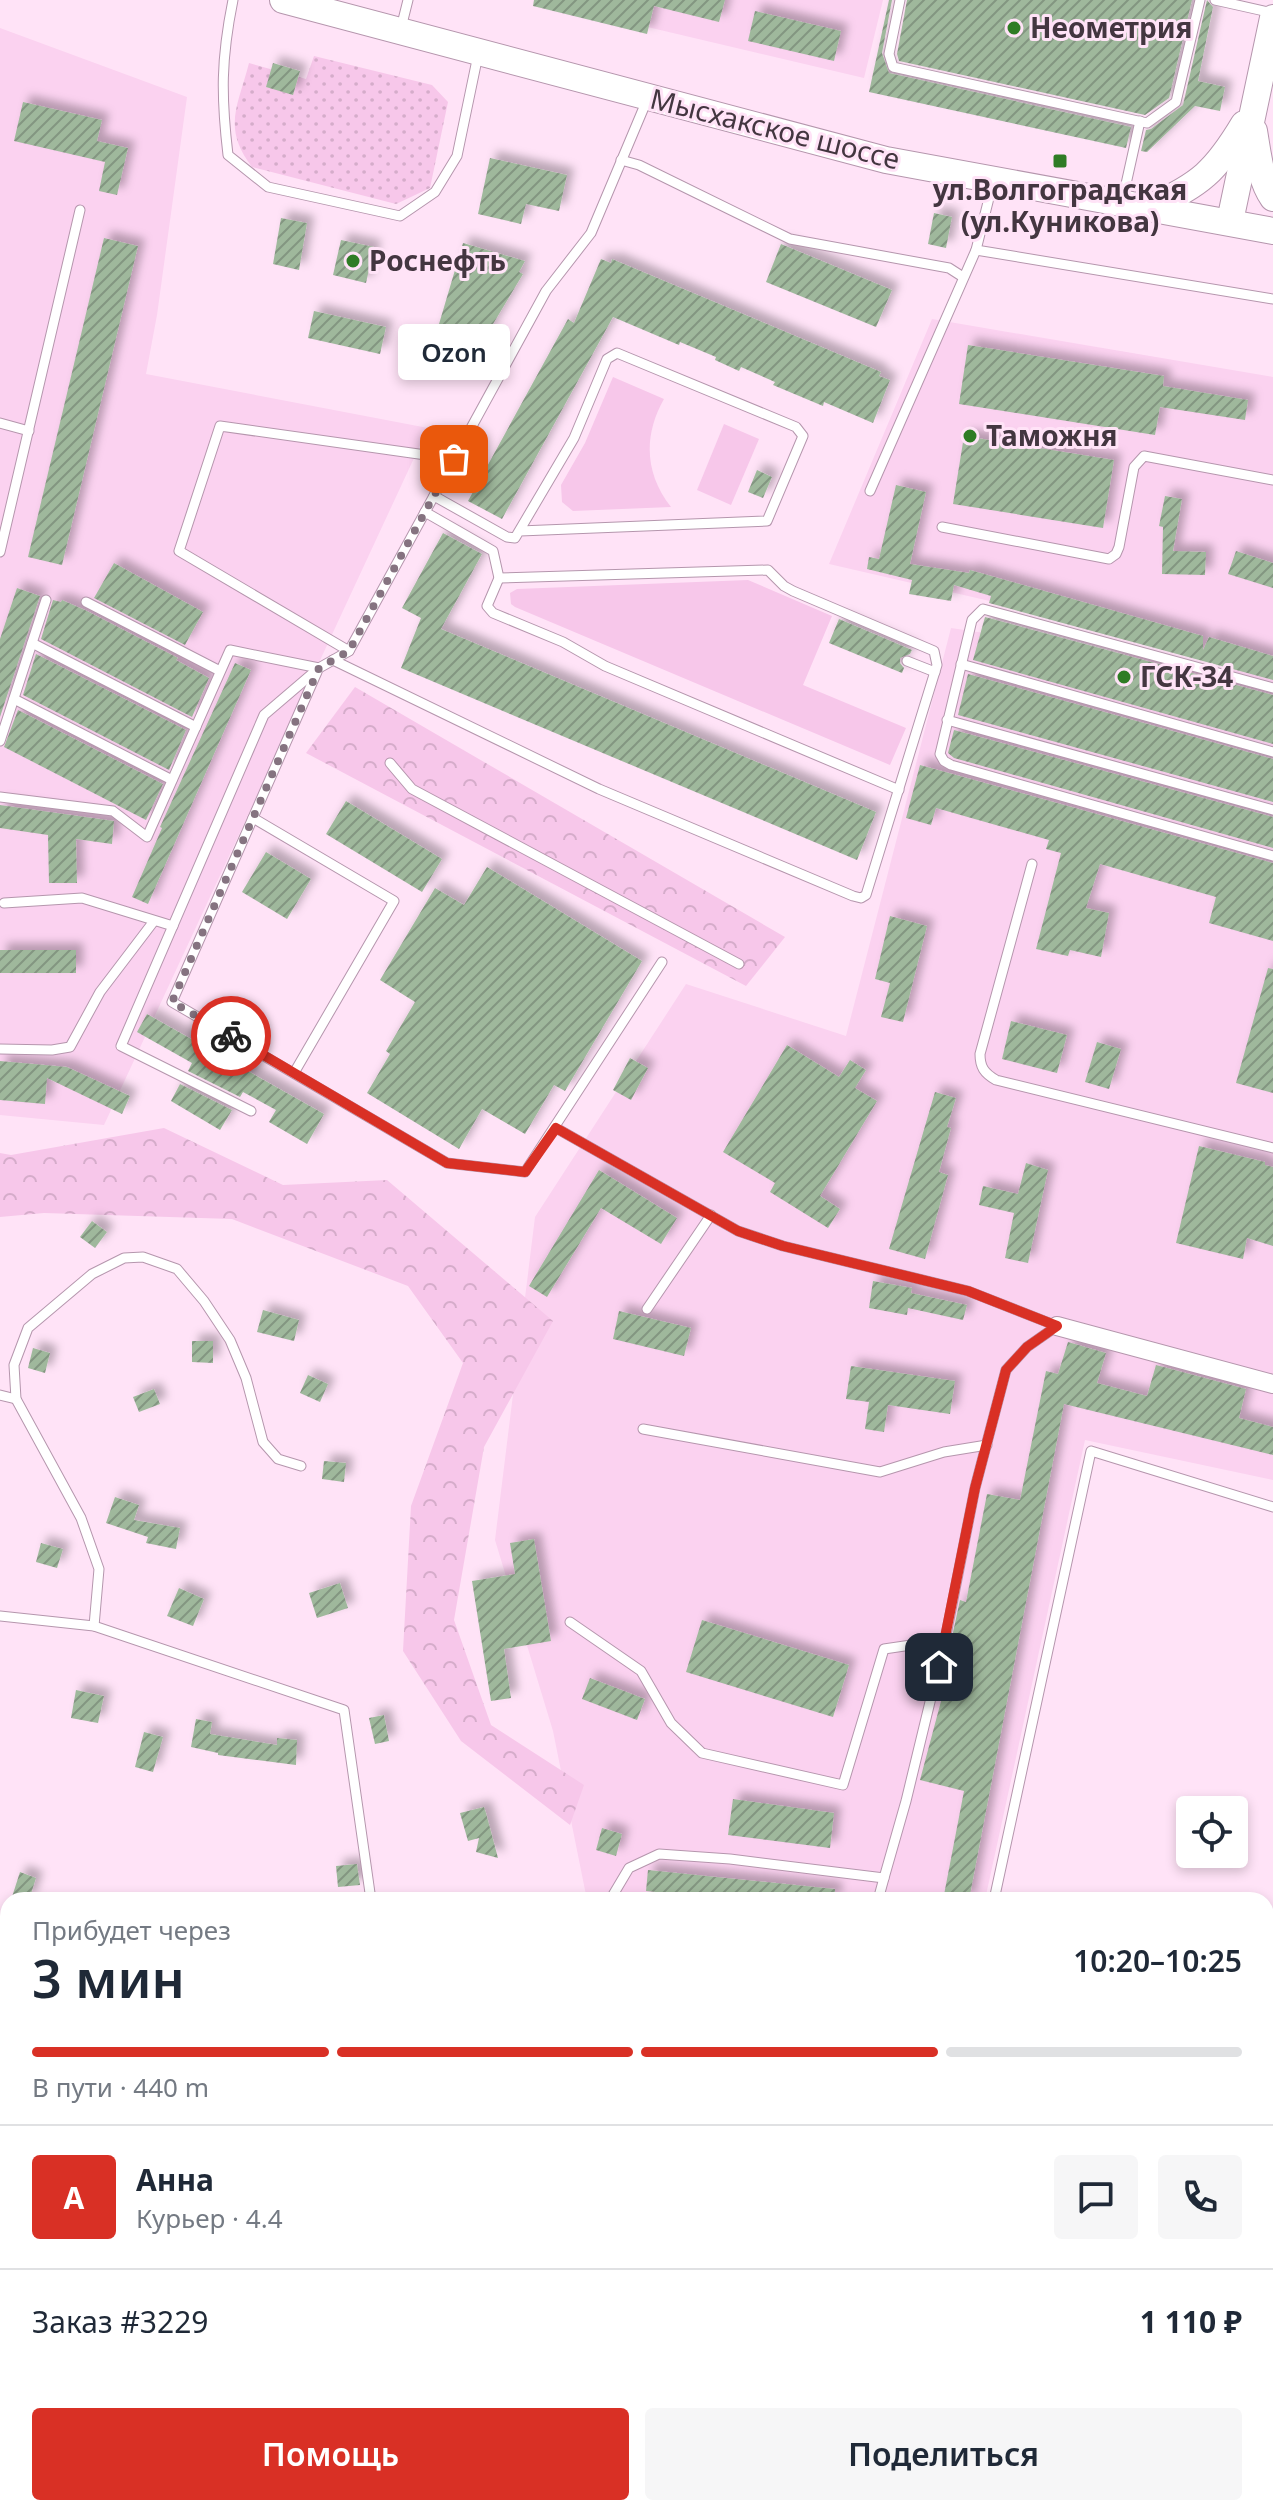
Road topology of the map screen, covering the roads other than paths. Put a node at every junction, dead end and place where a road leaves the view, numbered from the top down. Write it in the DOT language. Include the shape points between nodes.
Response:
graph roads {
  1 [pos="233,0"];
  2 [pos="283,0"];
  3 [pos="408,0"];
  4 [pos="900,0"];
  5 [pos="1200,0"];
  6 [pos="1215,0"];
  7 [pos="1273,15"];
  8 [pos="400,31"];
  9 [pos="479,52"];
  10 [pos="1266,85"];
  11 [pos="648,96"];
  12 [pos="1251,112"];
  13 [pos="1140,121"];
  14 [pos="621,160"];
  15 [pos="994,179"];
  16 [pos="1273,198"];
  17 [pos="1122,202"];
  18 [pos="1151,207"];
  19 [pos="80,210"];
  20 [pos="1230,221"];
  21 [pos="1273,231"];
  22 [pos="976,250"];
  23 [pos="963,277"];
  24 [pos="1273,299"];
  25 [pos="0,423"];
  26 [pos="29,431"];
  27 [pos="454,459"];
  28 [pos="1273,480"];
  29 [pos="870,491"];
  30 [pos="434,496"];
  31 [pos="425,512"];
  32 [pos="942,527"];
  33 [pos="520,531"];
  34 [pos="0,552"];
  35 [pos="499,578"];
  36 [pos="46,600"];
  37 [pos="86,602"];
  38 [pos="32,643"];
  39 [pos="349,651"];
  40 [pos="333,660"];
  41 [pos="907,661"];
  42 [pos="961,664"];
  43 [pos="319,668"];
  44 [pos="220,671"];
  45 [pos="935,672"];
  46 [pos="1273,688"];
  47 [pos="14,699"];
  48 [pos="947,720"];
  49 [pos="196,727"];
  50 [pos="0,741"];
  51 [pos="1273,752"];
  52 [pos="390,763"];
  53 [pos="172,780"];
  54 [pos="899,790"];
  55 [pos="0,797"];
  56 [pos="1273,810"];
  57 [pos="253,818"];
  58 [pos="1273,856"];
  59 [pos="1032,864"];
  60 [pos="4,903"];
  61 [pos="154,921"];
  62 [pos="173,926"];
  63 [pos="662,962"];
  64 [pos="739,964"];
  65 [pos="0,1049"];
  66 [pos="294,1073"];
  67 [pos="251,1111"];
  68 [pos="556,1128"];
  69 [pos="1273,1148"];
  70 [pos="711,1215"];
  71 [pos="647,1309"];
  72 [pos="1057,1326"];
  73 [pos="1273,1384"];
  74 [pos="0,1395"];
  75 [pos="16,1399"];
  76 [pos="643,1429"];
  77 [pos="987,1445"];
  78 [pos="301,1466"];
  79 [pos="1273,1507"];
  80 [pos="0,1616"];
  81 [pos="570,1622"];
  82 [pos="94,1626"];
  83 [pos="945,1640"];
  84 [pos="884,1878"];
  85 [pos="370,1892"];
  86 [pos="615,1892"];
  87 [pos="880,1892"];
  88 [pos="996,1892"];
  1 -- 9 [label="lane" via="222,101 228,155 268,187 400,216 435,192 457,156"];
  2 -- 8 [label="street, Мысхакское шоссе"];
  3 -- 8 [label="lane"];
  4 -- 13 [label="lane" via="889,54 893,67"];
  5 -- 13 [label="lane" via="1176,102 1147,123"];
  6 -- 7 [label="lane"];
  7 -- 10 [label="street"];
  8 -- 9 [label="street, Мысхакское шоссе"];
  9 -- 11 [label="street, Мысхакское шоссе"];
  10 -- 12 [label="street"];
  11 -- 14 [label="lane"];
  11 -- 15 [label="street, Мысхакское шоссе" via="886,160"];
  12 -- 16 [label="street" via="1260,166"];
  12 -- 18 [label="street" via="1214,169 1188,190"];
  12 -- 20 [label="street"];
  13 -- 17 [label="lane"];
  14 -- 23 [label="lane" via="790,239 949,268"];
  14 -- 27 [label="lane" via="591,233 546,291"];
  15 -- 17 [label="street, Мысхакское шоссе"];
  15 -- 22 [label="lane"];
  17 -- 18 [label="street, Мысхакское шоссе"];
  18 -- 20 [label="street, Мысхакское шоссе"];
  19 -- 26 [label="lane"];
  20 -- 21 [label="street, Мысхакское шоссе"];
  22 -- 23 [label="lane"];
  22 -- 24 [label="lane"];
  23 -- 29 [label="lane"];
  25 -- 26 [label="lane"];
  26 -- 34 [label="lane"];
  27 -- 30 [label="lane"];
  27 -- 39 [label="lane" via="220,426 179,551"];
  28 -- 32 [label="lane" via="1144,456 1134,467 1119,547 1109,559"];
  30 -- 31 [label="lane"];
  30 -- 33 [label="lane" via="511,539"];
  31 -- 35 [label="lane" via="489,547"];
  31 -- 39 [label="lane"];
  33 -- 33 [label="lane" via="574,438 612,354 622,353 796,427 803,436 767,521"];
  35 -- 45 [label="lane" via="768,570 793,591 929,648 937,658"];
  35 -- 54 [label="lane" via="488,600 493,613"];
  36 -- 38 [label="lane"];
  37 -- 44 [label="lane"];
  38 -- 47 [label="lane"];
  38 -- 49 [label="lane"];
  39 -- 40 [label="lane"];
  40 -- 43 [label="lane"];
  40 -- 54 [label="lane" via="599,789 861,898 869,888"];
  41 -- 45 [label="lane"];
  42 -- 46 [label="lane" via="972,620 983,609"];
  42 -- 48 [label="lane"];
  42 -- 51 [label="lane"];
  43 -- 44 [label="lane" via="230,650"];
  43 -- 57 [label="lane"];
  43 -- 62 [label="lane" via="264,715"];
  44 -- 49 [label="lane"];
  45 -- 54 [label="lane"];
  47 -- 50 [label="lane"];
  47 -- 53 [label="lane"];
  48 -- 56 [label="lane"];
  48 -- 58 [label="lane" via="940,754 951,765"];
  49 -- 53 [label="lane"];
  52 -- 64 [label="lane" via="412,789"];
  53 -- 55 [label="lane" via="147,837 113,811"];
  57 -- 66 [label="lane" via="172,1002"];
  57 -- 66 [label="lane" via="394,901"];
  59 -- 69 [label="lane" via="980,1054 986,1074"];
  60 -- 61 [label="lane" via="82,898"];
  61 -- 62 [label="lane"];
  61 -- 65 [label="lane" via="100,992 70,1047"];
  62 -- 67 [label="lane" via="121,1046"];
  63 -- 68 [label="lane"];
  66 -- 68 [label="lane" via="447,1163 525,1172"];
  68 -- 70 [label="lane"];
  70 -- 71 [label="lane"];
  70 -- 72 [label="lane" via="738,1231 783,1246 968,1291"];
  72 -- 73 [label="street"];
  72 -- 77 [label="lane" via="1006,1370"];
  74 -- 75 [label="lane"];
  75 -- 78 [label="lane" via="14,1365 28,1328 92,1274 124,1258 143,1257 177,1269 204,1301 230,1340 246,1378 263,1442 278,1459"];
  75 -- 82 [label="lane" via="81,1518 99,1569"];
  76 -- 77 [label="lane" via="880,1472"];
  77 -- 83 [label="lane"];
  79 -- 88 [label="lane" via="1091,1451"];
  80 -- 82 [label="lane"];
  81 -- 83 [label="lane" via="641,1671 671,1723 702,1753 843,1785 884,1649"];
  82 -- 85 [label="lane" via="344,1710"];
  83 -- 84 [label="lane"];
  84 -- 86 [label="lane" via="659,1854 629,1868"];
  84 -- 87 [label="lane"];
}
